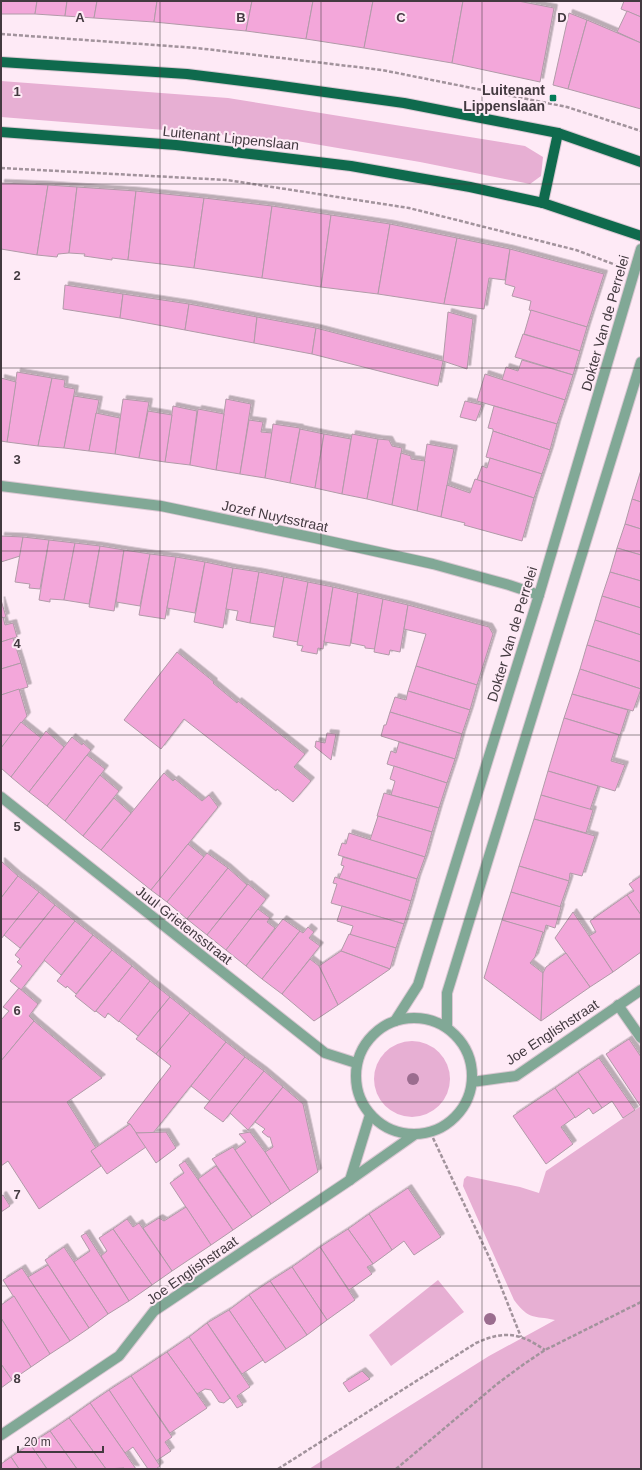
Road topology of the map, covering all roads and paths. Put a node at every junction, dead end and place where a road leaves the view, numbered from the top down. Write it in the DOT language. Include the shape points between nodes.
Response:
graph roads {
  1 [pos="1,34"];
  2 [pos="1,62"];
  3 [pos="641,131"];
  4 [pos="1,132"];
  5 [pos="558,133"];
  6 [pos="641,162"];
  7 [pos="1,168"];
  8 [pos="543,203"];
  9 [pos="641,236"];
  10 [pos="641,249"];
  11 [pos="634,271"];
  12 [pos="641,362"];
  13 [pos="1,486"];
  14 [pos="539,595"];
  15 [pos="1,798"];
  16 [pos="641,990"];
  17 [pos="618,1005"];
  18 [pos="395,1021"];
  19 [pos="447,1028"];
  20 [pos="641,1038"];
  21 [pos="356,1063"];
  22 [pos="472,1082"];
  23 [pos="370,1115"];
  24 [pos="431,1133"];
  25 [pos="414,1135"];
  26 [pos="350,1180"];
  27 [pos="641,1302"];
  28 [pos="521,1337"];
  29 [pos="545,1350"];
  30 [pos="1,1435"];
  31 [pos="278,1469"];
  32 [pos="396,1469"];
  1 -- 3 [label="path" via="197,48 382,70 567,107"];
  2 -- 5 [label="main road" via="187,74 267,84 404,103"];
  4 -- 8 [label="main road, Luitenant Lippenslaan" via="176,145 351,166"];
  5 -- 6 [label="main road"];
  5 -- 8 [label="main road"];
  7 -- 11 [label="path" via="227,180 409,208 576,250"];
  8 -- 9 [label="main road, Luitenant Lippenslaan"];
  10 -- 11 [label="street, Dokter Van de Perrelei"];
  11 -- 14 [label="street, Dokter Van de Perrelei"];
  12 -- 19 [label="street" via="447,993"];
  13 -- 14 [label="street, Jozef Nuytsstraat" via="161,506 433,564"];
  14 -- 18 [label="street, Dokter Van de Perrelei" via="418,985"];
  15 -- 21 [label="street, Juul Grietensstraat" via="325,1054"];
  16 -- 17 [label="street, Joe Englishstraat"];
  17 -- 20 [label="street"];
  17 -- 22 [label="street, Joe Englishstraat" via="516,1076"];
  18 -- 19 [label="street, Dokter Van de Perrelei" via="413,1018 431,1020"];
  18 -- 21 [label="street, Dokter Van de Perrelei" via="371,1036"];
  19 -- 22 [label="street, Dokter Van de Perrelei" via="467,1051"];
  21 -- 23 [label="street, Dokter Van de Perrelei" via="355,1081 358,1094"];
  22 -- 24 [label="street, Dokter Van de Perrelei" via="468,1099 459,1114"];
  23 -- 25 [label="street, Dokter Van de Perrelei" via="382,1126 397,1133"];
  23 -- 26 [label="street"];
  24 -- 25 [label="street, Dokter Van de Perrelei"];
  24 -- 28 [label="path" via="490,1259"];
  25 -- 26 [label="street, Joe Englishstraat"];
  26 -- 30 [label="street, Joe Englishstraat" via="154,1311 120,1356"];
  27 -- 29 [label="path"];
  28 -- 29 [label="path"];
  28 -- 31 [label="path" via="489,1337 476,1344"];
  29 -- 32 [label="path" via="497,1384"];
}
